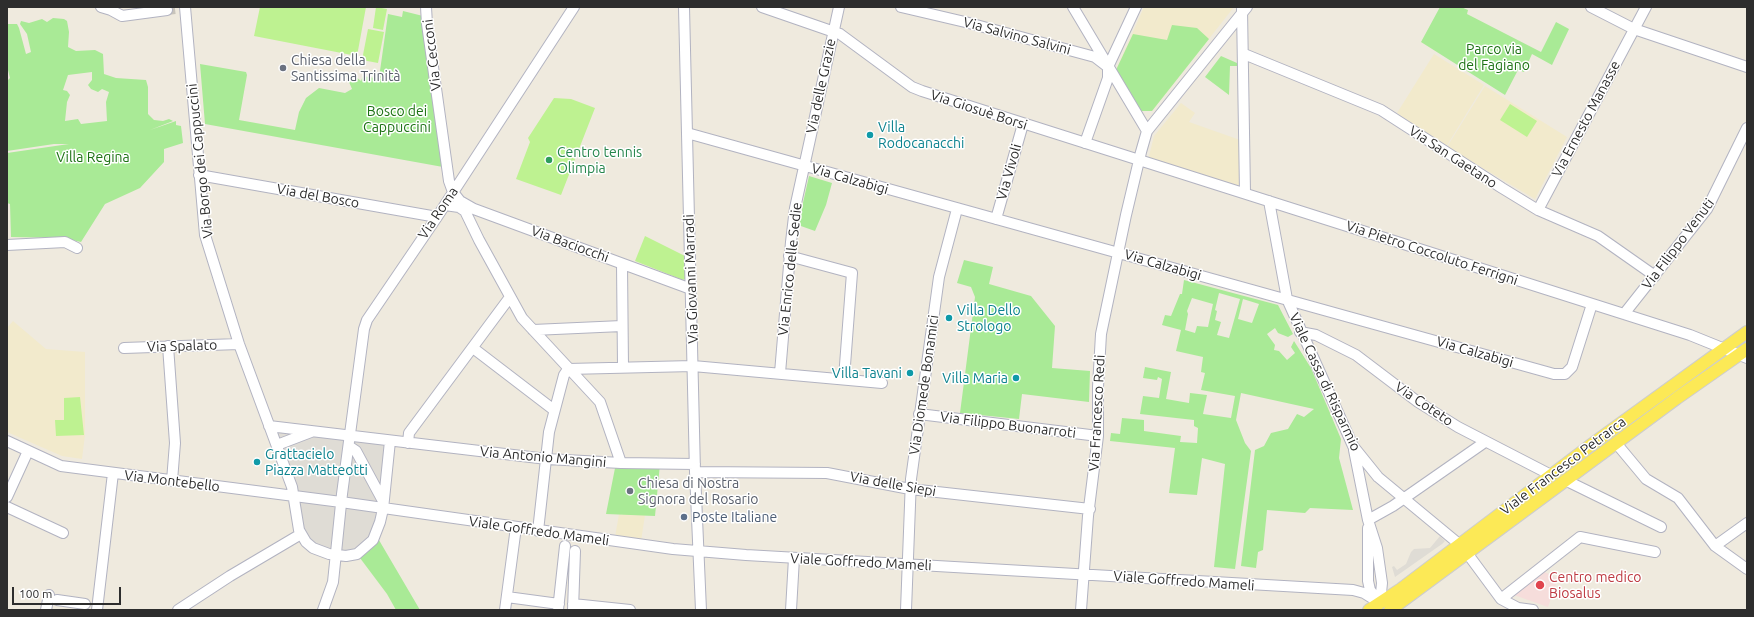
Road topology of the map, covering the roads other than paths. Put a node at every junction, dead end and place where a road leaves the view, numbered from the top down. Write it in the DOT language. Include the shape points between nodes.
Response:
graph roads {
  1 [pos="426,7"];
  2 [pos="574,7"];
  3 [pos="684,7"];
  4 [pos="762,7"];
  5 [pos="839,7"];
  6 [pos="901,7"];
  7 [pos="1073,7"];
  8 [pos="1136,7"];
  9 [pos="1591,7"];
  10 [pos="1646,7"];
  11 [pos="101,8"];
  12 [pos="178,8"];
  13 [pos="1244,9"];
  14 [pos="1634,29"];
  15 [pos="833,31"];
  16 [pos="1244,54"];
  17 [pos="1108,67"];
  18 [pos="1747,67"];
  19 [pos="1023,124"];
  20 [pos="1747,128"];
  21 [pos="1147,132"];
  22 [pos="687,133"];
  23 [pos="1084,143"];
  24 [pos="1139,160"];
  25 [pos="804,166"];
  26 [pos="448,174"];
  27 [pos="464,174"];
  28 [pos="199,175"];
  29 [pos="453,192"];
  30 [pos="1245,193"];
  31 [pos="1269,201"];
  32 [pos="445,205"];
  33 [pos="474,209"];
  34 [pos="957,209"];
  35 [pos="1538,210"];
  36 [pos="437,217"];
  37 [pos="469,219"];
  38 [pos="996,219"];
  39 [pos="7,245"];
  40 [pos="77,248"];
  41 [pos="1118,253"];
  42 [pos="789,256"];
  43 [pos="622,264"];
  44 [pos="1655,276"];
  45 [pos="691,289"];
  46 [pos="510,298"];
  47 [pos="1287,299"];
  48 [pos="1592,304"];
  49 [pos="1624,314"];
  50 [pos="622,326"];
  51 [pos="533,330"];
  52 [pos="1300,332"];
  53 [pos="1747,332"];
  54 [pos="239,344"];
  55 [pos="168,346"];
  56 [pos="124,348"];
  57 [pos="473,348"];
  58 [pos="1725,348"];
  59 [pos="1744,353"];
  60 [pos="694,366"];
  61 [pos="623,368"];
  62 [pos="568,369"];
  63 [pos="780,373"];
  64 [pos="844,378"];
  65 [pos="882,383"];
  66 [pos="554,410"];
  67 [pos="919,414"];
  68 [pos="269,426"];
  69 [pos="312,431"];
  70 [pos="351,436"];
  71 [pos="1098,436"];
  72 [pos="7,441"];
  73 [pos="391,441"];
  74 [pos="1485,442"];
  75 [pos="408,443"];
  76 [pos="1616,443"];
  77 [pos="277,445"];
  78 [pos="1353,446"];
  79 [pos="350,447"];
  80 [pos="28,451"];
  81 [pos="547,459"];
  82 [pos="621,463"];
  83 [pos="695,468"];
  84 [pos="113,473"];
  85 [pos="1550,475"];
  86 [pos="1565,480"];
  87 [pos="172,481"];
  88 [pos="910,489"];
  89 [pos="293,496"];
  90 [pos="7,497"];
  91 [pos="1403,499"];
  92 [pos="341,502"];
  93 [pos="383,505"];
  94 [pos="7,507"];
  95 [pos="1090,509"];
  96 [pos="1368,520"];
  97 [pos="1747,523"];
  98 [pos="516,527"];
  99 [pos="1661,527"];
  100 [pos="538,531"];
  101 [pos="63,533"];
  102 [pos="301,534"];
  103 [pos="565,546"];
  104 [pos="1715,546"];
  105 [pos="1463,549"];
  106 [pos="575,551"];
  107 [pos="698,551"];
  108 [pos="1655,552"];
  109 [pos="336,556"];
  110 [pos="794,558"];
  111 [pos="908,564"];
  112 [pos="1747,569"];
  113 [pos="1084,575"];
  114 [pos="507,597"];
  115 [pos="1501,599"];
  116 [pos="85,607"];
  117 [pos="559,607"];
  118 [pos="573,607"];
  119 [pos="97,608"];
  120 [pos="1385,608"];
  121 [pos="46,610"];
  122 [pos="178,610"];
  123 [pos="323,610"];
  124 [pos="505,610"];
  125 [pos="630,610"];
  126 [pos="701,610"];
  127 [pos="791,610"];
  128 [pos="906,610"];
  129 [pos="1081,610"];
  130 [pos="1369,610"];
  131 [pos="1526,610"];
  1 -- 26 [label="street, Via Cecconi"];
  2 -- 27 [label="street, Via Roma"];
  3 -- 22 [label="street, Via Giovanni Marradi"];
  4 -- 15 [label="street, Via Giosuè Borsi"];
  5 -- 15 [label="street, Via delle Grazie"];
  6 -- 17 [label="street, Via Salvino Salvini" via="1095,57"];
  7 -- 17 [label="street"];
  8 -- 17 [label="street"];
  9 -- 14 [label="street"];
  10 -- 14 [label="street, Via Ernesto Manasse"];
  11 -- 12 [label="street" via="122,16"];
  12 -- 28 [label="street, Via Borgo dei Cappuccini" via="190,51"];
  13 -- 16 [label="street"];
  13 -- 21 [label="street"];
  14 -- 18 [label="street"];
  14 -- 35 [label="street, Via Ernesto Manasse"];
  15 -- 19 [label="street, Via Giosuè Borsi" via="912,87"];
  15 -- 25 [label="street, Via delle Grazie"];
  16 -- 30 [label="street"];
  16 -- 35 [label="street, Via San Gaetano" via="1381,110"];
  17 -- 21 [label="street"];
  17 -- 23 [label="street" via="1108,78"];
  19 -- 23 [label="street, Via Giosuè Borsi"];
  19 -- 38 [label="street, Via Vivoli"];
  20 -- 44 [label="street, Via Filippo Venuti" via="1707,209"];
  21 -- 24 [label="street, Via Francesco Redi"];
  22 -- 25 [label="street, Via Calzabigi"];
  22 -- 45 [label="street, Via Giovanni Marradi"];
  23 -- 24 [label="street, Via Giosuè Borsi"];
  24 -- 30 [label="street, Via Pietro Coccoluto Ferrigni"];
  24 -- 41 [label="street, Via Francesco Redi"];
  25 -- 34 [label="street, Via Calzabigi"];
  25 -- 42 [label="street, Via Enrico delle Sedie"];
  26 -- 27 [label="street"];
  26 -- 29 [label="street, Via Cecconi"];
  27 -- 29 [label="street, Via Roma"];
  28 -- 36 [label="street, Via del Bosco"];
  28 -- 54 [label="street, Via Borgo dei Cappuccini" via="205,235"];
  29 -- 32 [label="street, Via Roma"];
  29 -- 33 [label="street, Via Baciocchi" via="460,201"];
  30 -- 31 [label="street, Via Pietro Coccoluto Ferrigni"];
  31 -- 47 [label="street, Viale Cassa di Risparmio"];
  31 -- 48 [label="street, Via Pietro Coccoluto Ferrigni"];
  32 -- 36 [label="street, Via Roma"];
  32 -- 37 [label="street" via="462,208"];
  33 -- 37 [label="street"];
  33 -- 43 [label="street, Via Baciocchi"];
  34 -- 38 [label="street, Via Calzabigi"];
  34 -- 67 [label="street, Via Diomede Bonamici" via="938,277"];
  35 -- 44 [label="street, Via San Gaetano" via="1598,236"];
  36 -- 70 [label="street, Via Roma" via="370,314 366,324"];
  37 -- 46 [label="street"];
  38 -- 41 [label="street, Via Calzabigi"];
  39 -- 40 [label="street" via="65,242"];
  41 -- 47 [label="street, Via Calzabigi"];
  41 -- 71 [label="street, Via Francesco Redi" via="1101,334"];
  42 -- 63 [label="street, Via Enrico delle Sedie"];
  42 -- 64 [label="street" via="852,273"];
  43 -- 45 [label="street, Via Baciocchi"];
  43 -- 50 [label="street"];
  44 -- 49 [label="street, Via Filippo Venuti"];
  45 -- 60 [label="street, Via Giovanni Marradi"];
  46 -- 51 [label="street"];
  46 -- 57 [label="street"];
  47 -- 48 [label="street, Via Calzabigi" via="1560,375 1572,367"];
  47 -- 52 [label="street, Viale Cassa di Risparmio"];
  48 -- 49 [label="street, Via Pietro Coccoluto Ferrigni"];
  49 -- 58 [label="street, Via Pietro Coccoluto Ferrigni"];
  50 -- 51 [label="street"];
  50 -- 61 [label="street"];
  51 -- 62 [label="street"];
  52 -- 74 [label="street, Via Coteto" via="1316,335 1356,355 1418,402"];
  52 -- 78 [label="street, Viale Cassa di Risparmio"];
  53 -- 58 [label="main road, Viale Francesco Petrarca"];
  54 -- 55 [label="street, Via Spalato"];
  54 -- 68 [label="street, Via Borgo dei Cappuccini"];
  55 -- 56 [label="street, Via Spalato"];
  55 -- 87 [label="street" via="175,443"];
  57 -- 66 [label="street"];
  57 -- 75 [label="street" via="409,433"];
  58 -- 59 [label="street, Via Pietro Coccoluto Ferrigni"];
  58 -- 85 [label="main road, Viale Francesco Petrarca"];
  59 -- 76 [label="main road, Viale Francesco Petrarca"];
  60 -- 61 [label="street"];
  60 -- 63 [label="street"];
  60 -- 83 [label="street, Via Giovanni Marradi"];
  61 -- 62 [label="street"];
  62 -- 66 [label="street"];
  62 -- 82 [label="street" via="602,405"];
  63 -- 64 [label="street"];
  64 -- 65 [label="street"];
  66 -- 81 [label="street"];
  67 -- 71 [label="street, Via Filippo Buonarroti"];
  67 -- 88 [label="street, Via Diomede Bonamici"];
  68 -- 69 [label="street, Via Antonio Mangini"];
  68 -- 77 [label="street, Via Borgo dei Cappuccini"];
  69 -- 70 [label="street, Via Antonio Mangini"];
  69 -- 77 [label="street"];
  70 -- 73 [label="street, Via Antonio Mangini"];
  70 -- 79 [label="street, Via Roma"];
  71 -- 95 [label="street, Via Francesco Redi"];
  72 -- 80 [label="street, Via Montebello"];
  73 -- 75 [label="street, Via Antonio Mangini"];
  73 -- 93 [label="street"];
  74 -- 85 [label="street, Via Coteto"];
  74 -- 91 [label="street"];
  75 -- 81 [label="street, Via Antonio Mangini"];
  76 -- 86 [label="main road, Viale Francesco Petrarca"];
  76 -- 104 [label="street" via="1646,479 1678,498"];
  77 -- 89 [label="street, Via Borgo dei Cappuccini"];
  78 -- 91 [label="street, Viale Cassa di Risparmio" via="1372,471"];
  78 -- 96 [label="street"];
  79 -- 92 [label="street, Via Roma"];
  79 -- 93 [label="street" via="356,451"];
  80 -- 84 [label="street, Via Montebello" via="61,466"];
  80 -- 90 [label="street"];
  81 -- 82 [label="street, Via Antonio Mangini"];
  81 -- 100 [label="street"];
  82 -- 83 [label="street, Via Antonio Mangini"];
  83 -- 88 [label="street, Via delle Siepi" via="819,472"];
  83 -- 107 [label="street, Via Giovanni Marradi"];
  84 -- 87 [label="street, Via Montebello"];
  84 -- 119 [label="street"];
  85 -- 105 [label="main road, Viale Francesco Petrarca"];
  86 -- 99 [label="street"];
  86 -- 105 [label="main road, Viale Francesco Petrarca"];
  87 -- 89 [label="street, Via Montebello"];
  88 -- 95 [label="street, Via delle Siepi"];
  88 -- 111 [label="street, Via Diomede Bonamici"];
  89 -- 92 [label="street, Via Montebello"];
  89 -- 102 [label="street, Via Borgo dei Cappuccini"];
  91 -- 96 [label="street"];
  91 -- 105 [label="street, Viale Cassa di Risparmio"];
  92 -- 93 [label="street, Viale Goffredo Mameli"];
  92 -- 109 [label="street, Via Roma"];
  93 -- 98 [label="street, Viale Goffredo Mameli"];
  93 -- 109 [label="street" via="378,529 370,544 357,554"];
  94 -- 101 [label="street"];
  95 -- 113 [label="street, Via Francesco Redi"];
  96 -- 120 [label="street" via="1377,548"];
  96 -- 120 [label="street" via="1368,581 1370,590"];
  97 -- 104 [label="street"];
  98 -- 100 [label="street, Viale Goffredo Mameli"];
  98 -- 114 [label="street"];
  100 -- 107 [label="street, Viale Goffredo Mameli"];
  102 -- 109 [label="street" via="313,548"];
  102 -- 122 [label="street"];
  103 -- 117 [label="street"];
  104 -- 112 [label="street"];
  105 -- 115 [label="street, Viale Cassa di Risparmio"];
  105 -- 120 [label="main road, Viale Francesco Petrarca"];
  106 -- 118 [label="street"];
  107 -- 110 [label="street, Viale Goffredo Mameli"];
  107 -- 126 [label="street, Via Giovanni Marradi"];
  108 -- 115 [label="street" via="1580,537"];
  109 -- 123 [label="street" via="332,587"];
  110 -- 111 [label="street, Viale Goffredo Mameli"];
  110 -- 127 [label="street"];
  111 -- 113 [label="street, Viale Goffredo Mameli"];
  111 -- 128 [label="street, Via Diomede Bonamici"];
  113 -- 120 [label="street, Viale Goffredo Mameli" via="1353,590"];
  113 -- 129 [label="street, Via Francesco Redi"];
  114 -- 117 [label="street"];
  114 -- 124 [label="street"];
  115 -- 131 [label="street"];
  116 -- 119 [label="street"];
  116 -- 121 [label="street" via="53,598"];
  118 -- 125 [label="street"];
  120 -- 130 [label="main road, Viale Francesco Petrarca"];
}
